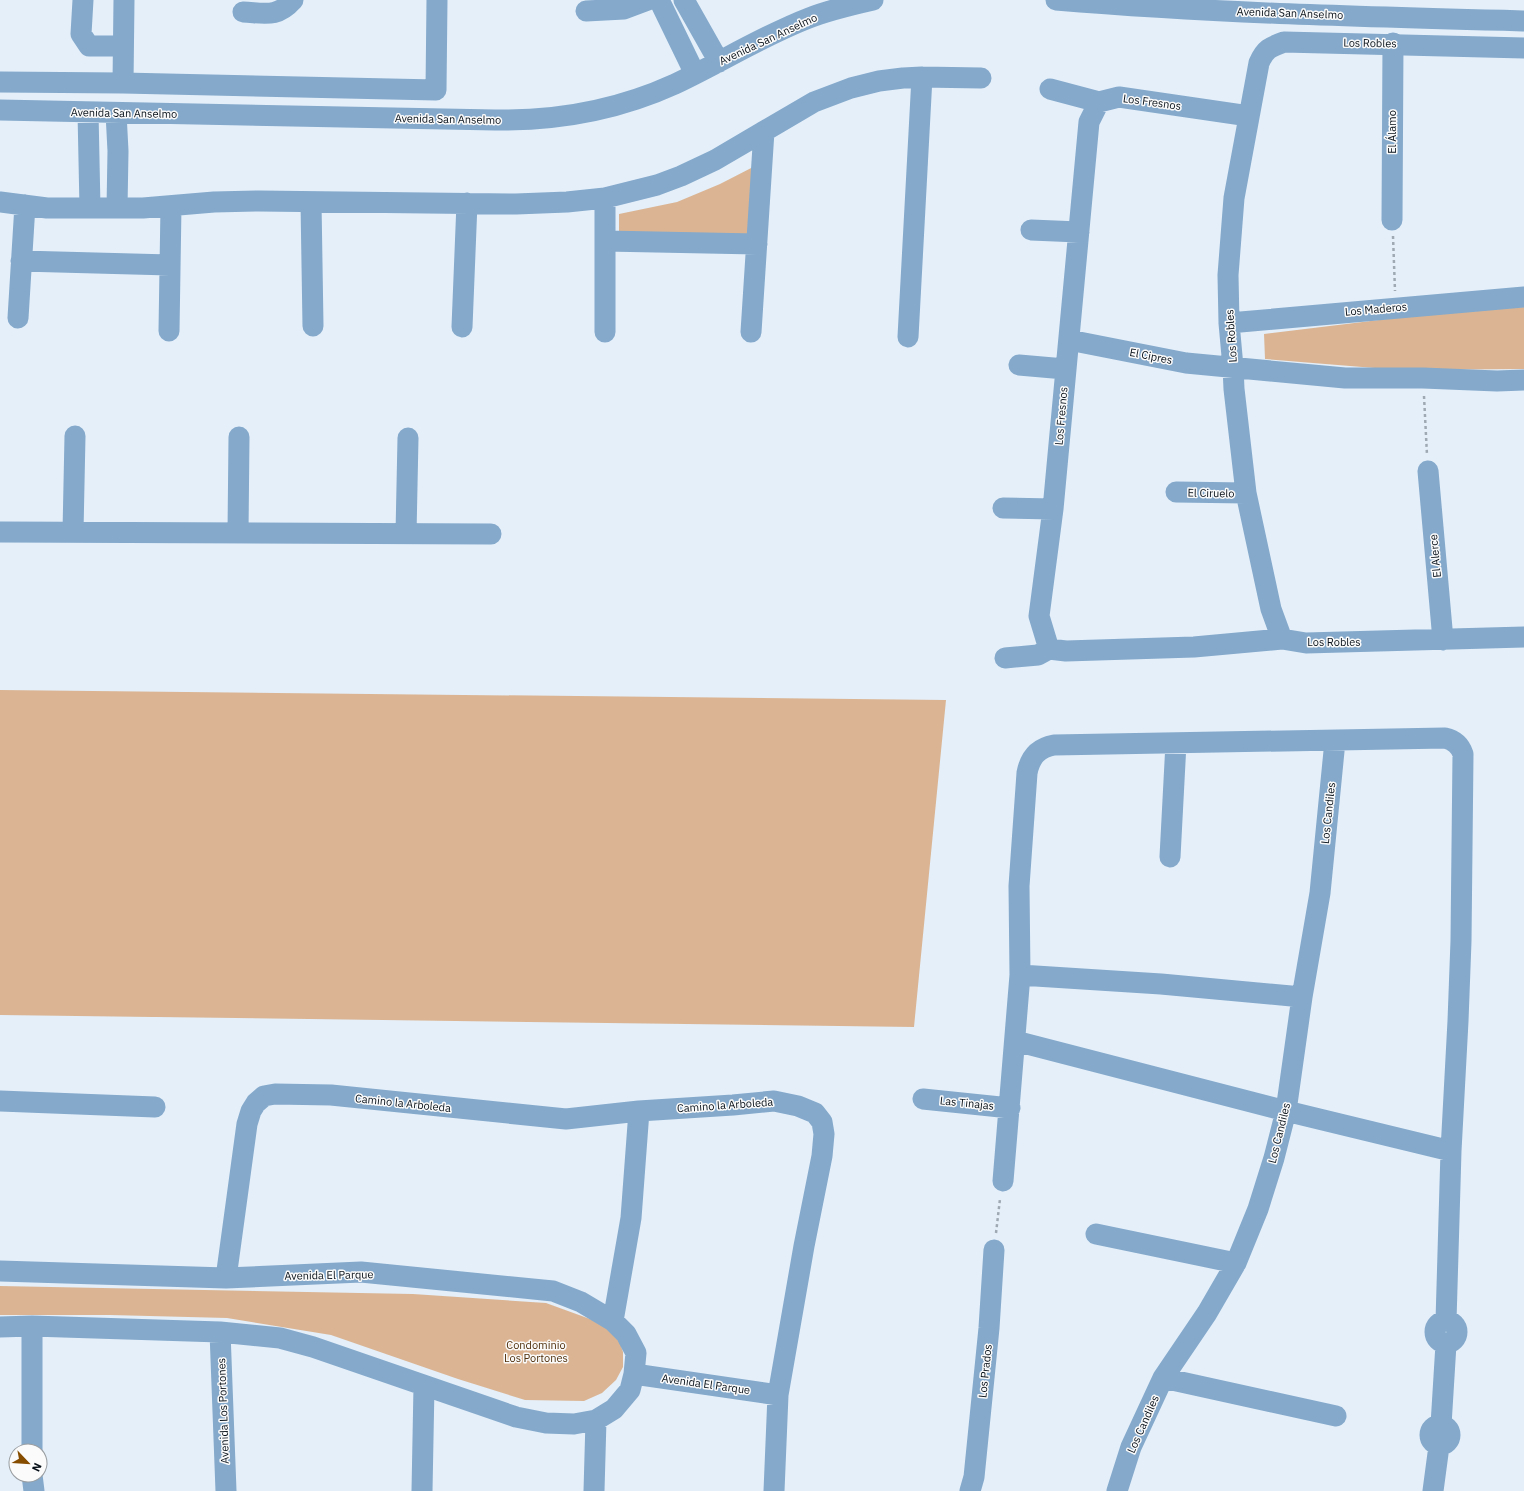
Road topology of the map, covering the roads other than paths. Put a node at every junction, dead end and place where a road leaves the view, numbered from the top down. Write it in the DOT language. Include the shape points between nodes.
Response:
graph roads {
  1 [pos="83,0"];
  2 [pos="124,0"];
  3 [pos="293,0"];
  4 [pos="437,0"];
  5 [pos="684,0"];
  6 [pos="873,0"];
  7 [pos="1056,0"];
  8 [pos="660,1"];
  9 [pos="586,11"];
  10 [pos="243,12"];
  11 [pos="1524,21"];
  12 [pos="1393,44"];
  13 [pos="123,46"];
  14 [pos="1524,48"];
  15 [pos="719,62"];
  16 [pos="695,74"];
  17 [pos="922,77"];
  18 [pos="981,78"];
  19 [pos="0,82"];
  20 [pos="123,83"];
  21 [pos="1050,89"];
  22 [pos="1099,102"];
  23 [pos="0,110"];
  24 [pos="88,112"];
  25 [pos="116,113"];
  26 [pos="1249,116"];
  27 [pos="764,131"];
  28 [pos="605,198"];
  29 [pos="0,202"];
  30 [pos="311,202"];
  31 [pos="467,203"];
  32 [pos="25,205"];
  33 [pos="171,206"];
  34 [pos="90,208"];
  35 [pos="117,208"];
  36 [pos="1392,220"];
  37 [pos="1031,230"];
  38 [pos="1079,232"];
  39 [pos="605,241"];
  40 [pos="757,244"];
  41 [pos="21,261"];
  42 [pos="170,264"];
  43 [pos="1524,297"];
  44 [pos="18,318"];
  45 [pos="1229,322"];
  46 [pos="313,326"];
  47 [pos="462,328"];
  48 [pos="169,331"];
  49 [pos="605,332"];
  50 [pos="751,332"];
  51 [pos="908,337"];
  52 [pos="1069,340"];
  53 [pos="1019,366"];
  54 [pos="1233,367"];
  55 [pos="1065,369"];
  56 [pos="1524,380"];
  57 [pos="75,436"];
  58 [pos="239,437"];
  59 [pos="408,438"];
  60 [pos="1428,471"];
  61 [pos="1176,492"];
  62 [pos="1246,493"];
  63 [pos="1003,508"];
  64 [pos="1053,509"];
  65 [pos="0,532"];
  66 [pos="73,532"];
  67 [pos="238,533"];
  68 [pos="406,534"];
  69 [pos="491,534"];
  70 [pos="1524,637"];
  71 [pos="1282,638"];
  72 [pos="1443,640"];
  73 [pos="1049,649"];
  74 [pos="1005,658"];
  75 [pos="1335,741"];
  76 [pos="1176,744"];
  77 [pos="1170,857"];
  78 [pos="1020,975"];
  79 [pos="1302,997"];
  80 [pos="1015,1042"];
  81 [pos="924,1099"];
  82 [pos="0,1101"];
  83 [pos="155,1107"];
  84 [pos="1010,1108"];
  85 [pos="639,1111"];
  86 [pos="1286,1111"];
  87 [pos="1451,1151"];
  88 [pos="1003,1181"];
  89 [pos="1096,1234"];
  90 [pos="994,1250"];
  91 [pos="1236,1263"];
  92 [pos="0,1271"];
  93 [pos="226,1278"];
  94 [pos="612,1321"];
  95 [pos="32,1326"];
  96 [pos="0,1327"];
  97 [pos="220,1332"];
  98 [pos="634,1374"];
  99 [pos="1164,1378"];
  100 [pos="424,1386"];
  101 [pos="778,1395"];
  102 [pos="1336,1416"];
  103 [pos="596,1420"];
  104 [pos="32,1443"];
  105 [pos="226,1491"];
  106 [pos="422,1491"];
  107 [pos="594,1491"];
  108 [pos="774,1491"];
  109 [pos="970,1491"];
  110 [pos="1117,1491"];
  111 [pos="1433,1491"];
  1 -- 13 [label="street" via="81,34 89,46"];
  2 -- 13 [label="street"];
  3 -- 10 [label="street" via="286,8 276,13"];
  4 -- 20 [label="street" via="436,90"];
  5 -- 15 [label="street"];
  6 -- 15 [label="street, Avenida San Anselmo" via="809,18"];
  7 -- 11 [label="street, Avenida San Anselmo" via="1218,10"];
  8 -- 9 [label="street" via="624,9"];
  8 -- 16 [label="street"];
  12 -- 14 [label="street, Los Robles"];
  12 -- 26 [label="street, Los Robles" via="1284,42 1273,46 1264,52 1259,63"];
  12 -- 36 [label="street, El Álamo"];
  13 -- 20 [label="street"];
  15 -- 16 [label="street, Avenida San Anselmo"];
  16 -- 25 [label="street, Avenida San Anselmo" via="653,93 608,108 540,119"];
  17 -- 18 [label="street"];
  17 -- 27 [label="street" via="879,81 851,88 814,102"];
  17 -- 51 [label="street"];
  19 -- 20 [label="street"];
  21 -- 22 [label="street"];
  22 -- 26 [label="street, Los Fresnos" via="1119,97"];
  22 -- 38 [label="street, Los Fresnos" via="1090,122"];
  23 -- 24 [label="street, Avenida San Anselmo"];
  24 -- 25 [label="street, Avenida San Anselmo"];
  24 -- 34 [label="street"];
  25 -- 35 [label="street"];
  26 -- 45 [label="street, Los Robles" via="1234,198 1228,275"];
  27 -- 28 [label="street" via="715,160 675,178 658,185"];
  27 -- 40 [label="street"];
  28 -- 31 [label="street" via="516,204"];
  28 -- 39 [label="street"];
  29 -- 32 [label="street"];
  30 -- 31 [label="street"];
  30 -- 33 [label="street" via="214,202"];
  30 -- 46 [label="street"];
  31 -- 47 [label="street"];
  32 -- 34 [label="street"];
  32 -- 41 [label="street"];
  33 -- 35 [label="street"];
  33 -- 42 [label="street"];
  34 -- 35 [label="street"];
  37 -- 38 [label="street"];
  38 -- 52 [label="street, Los Fresnos"];
  39 -- 40 [label="street"];
  39 -- 49 [label="street"];
  40 -- 50 [label="street"];
  41 -- 42 [label="street"];
  41 -- 44 [label="street"];
  42 -- 48 [label="street"];
  43 -- 45 [label="street, Los Maderos"];
  45 -- 54 [label="street, Los Robles"];
  52 -- 54 [label="street, El Cipres" via="1186,363"];
  52 -- 55 [label="street, Los Fresnos"];
  53 -- 55 [label="street"];
  54 -- 56 [label="street" via="1345,378"];
  54 -- 62 [label="street, Los Robles"];
  55 -- 64 [label="street, Los Fresnos"];
  57 -- 66 [label="street"];
  58 -- 67 [label="street"];
  59 -- 68 [label="street"];
  60 -- 72 [label="street, El Alerce"];
  61 -- 62 [label="street, El Ciruelo"];
  62 -- 71 [label="street, Los Robles" via="1271,609"];
  63 -- 64 [label="street"];
  64 -- 73 [label="street, Los Fresnos" via="1039,616"];
  65 -- 66 [label="street"];
  66 -- 67 [label="street"];
  67 -- 68 [label="street"];
  68 -- 69 [label="street"];
  70 -- 72 [label="street, Los Robles"];
  71 -- 72 [label="street, Los Robles" via="1306,643"];
  71 -- 73 [label="street" via="1194,647 1066,651"];
  73 -- 74 [label="street" via="1038,655"];
  75 -- 76 [label="street"];
  75 -- 79 [label="street, Los Candiles" via="1320,893"];
  75 -- 87 [label="street" via="1444,738 1456,742 1463,754 1461,949"];
  76 -- 77 [label="street"];
  76 -- 78 [label="street" via="1054,746 1041,750 1031,760 1026,773 1020,886"];
  78 -- 79 [label="street"];
  78 -- 80 [label="street"];
  79 -- 86 [label="street, Los Candiles"];
  80 -- 84 [label="street"];
  80 -- 86 [label="street"];
  81 -- 84 [label="street, Las Tinajas"];
  82 -- 83 [label="street"];
  84 -- 88 [label="street"];
  85 -- 93 [label="street, Camino la Arboleda" via="566,1119 331,1095 264,1096 251,1111 247,1124"];
  85 -- 94 [label="street" via="631,1218"];
  85 -- 101 [label="street, Camino la Arboleda" via="774,1101 815,1113 822,1122 822,1156"];
  86 -- 87 [label="street"];
  86 -- 91 [label="street, Los Candiles" via="1258,1209"];
  87 -- 111 [label="street" via="1446,1321 1438,1324 1434,1334 1438,1341 1446,1344 1441,1425 1433,1427 1430,1434 1432,1442 1439,1446"];
  89 -- 91 [label="street"];
  90 -- 109 [label="street, Los Prados" via="989,1328 974,1477"];
  91 -- 99 [label="street, Los Candiles"];
  92 -- 93 [label="street, Avenida El Parque"];
  93 -- 94 [label="street, Avenida El Parque" via="361,1272 553,1291 581,1302"];
  94 -- 98 [label="street, Avenida El Parque" via="626,1334 636,1353"];
  95 -- 96 [label="street, Avenida El Parque"];
  95 -- 97 [label="street, Avenida El Parque"];
  95 -- 104 [label="street"];
  97 -- 100 [label="street, Avenida El Parque" via="286,1340 313,1347"];
  97 -- 105 [label="street, Avenida Los Portones"];
  98 -- 101 [label="street, Avenida El Parque"];
  98 -- 103 [label="street, Avenida El Parque" via="630,1390 614,1409"];
  99 -- 102 [label="street"];
  99 -- 110 [label="street, Los Candiles" via="1131,1446"];
  100 -- 103 [label="street, Avenida El Parque" via="516,1417 539,1422 574,1424"];
  100 -- 106 [label="street"];
  101 -- 108 [label="street, Camino la Arboleda"];
  103 -- 107 [label="street"];
}
